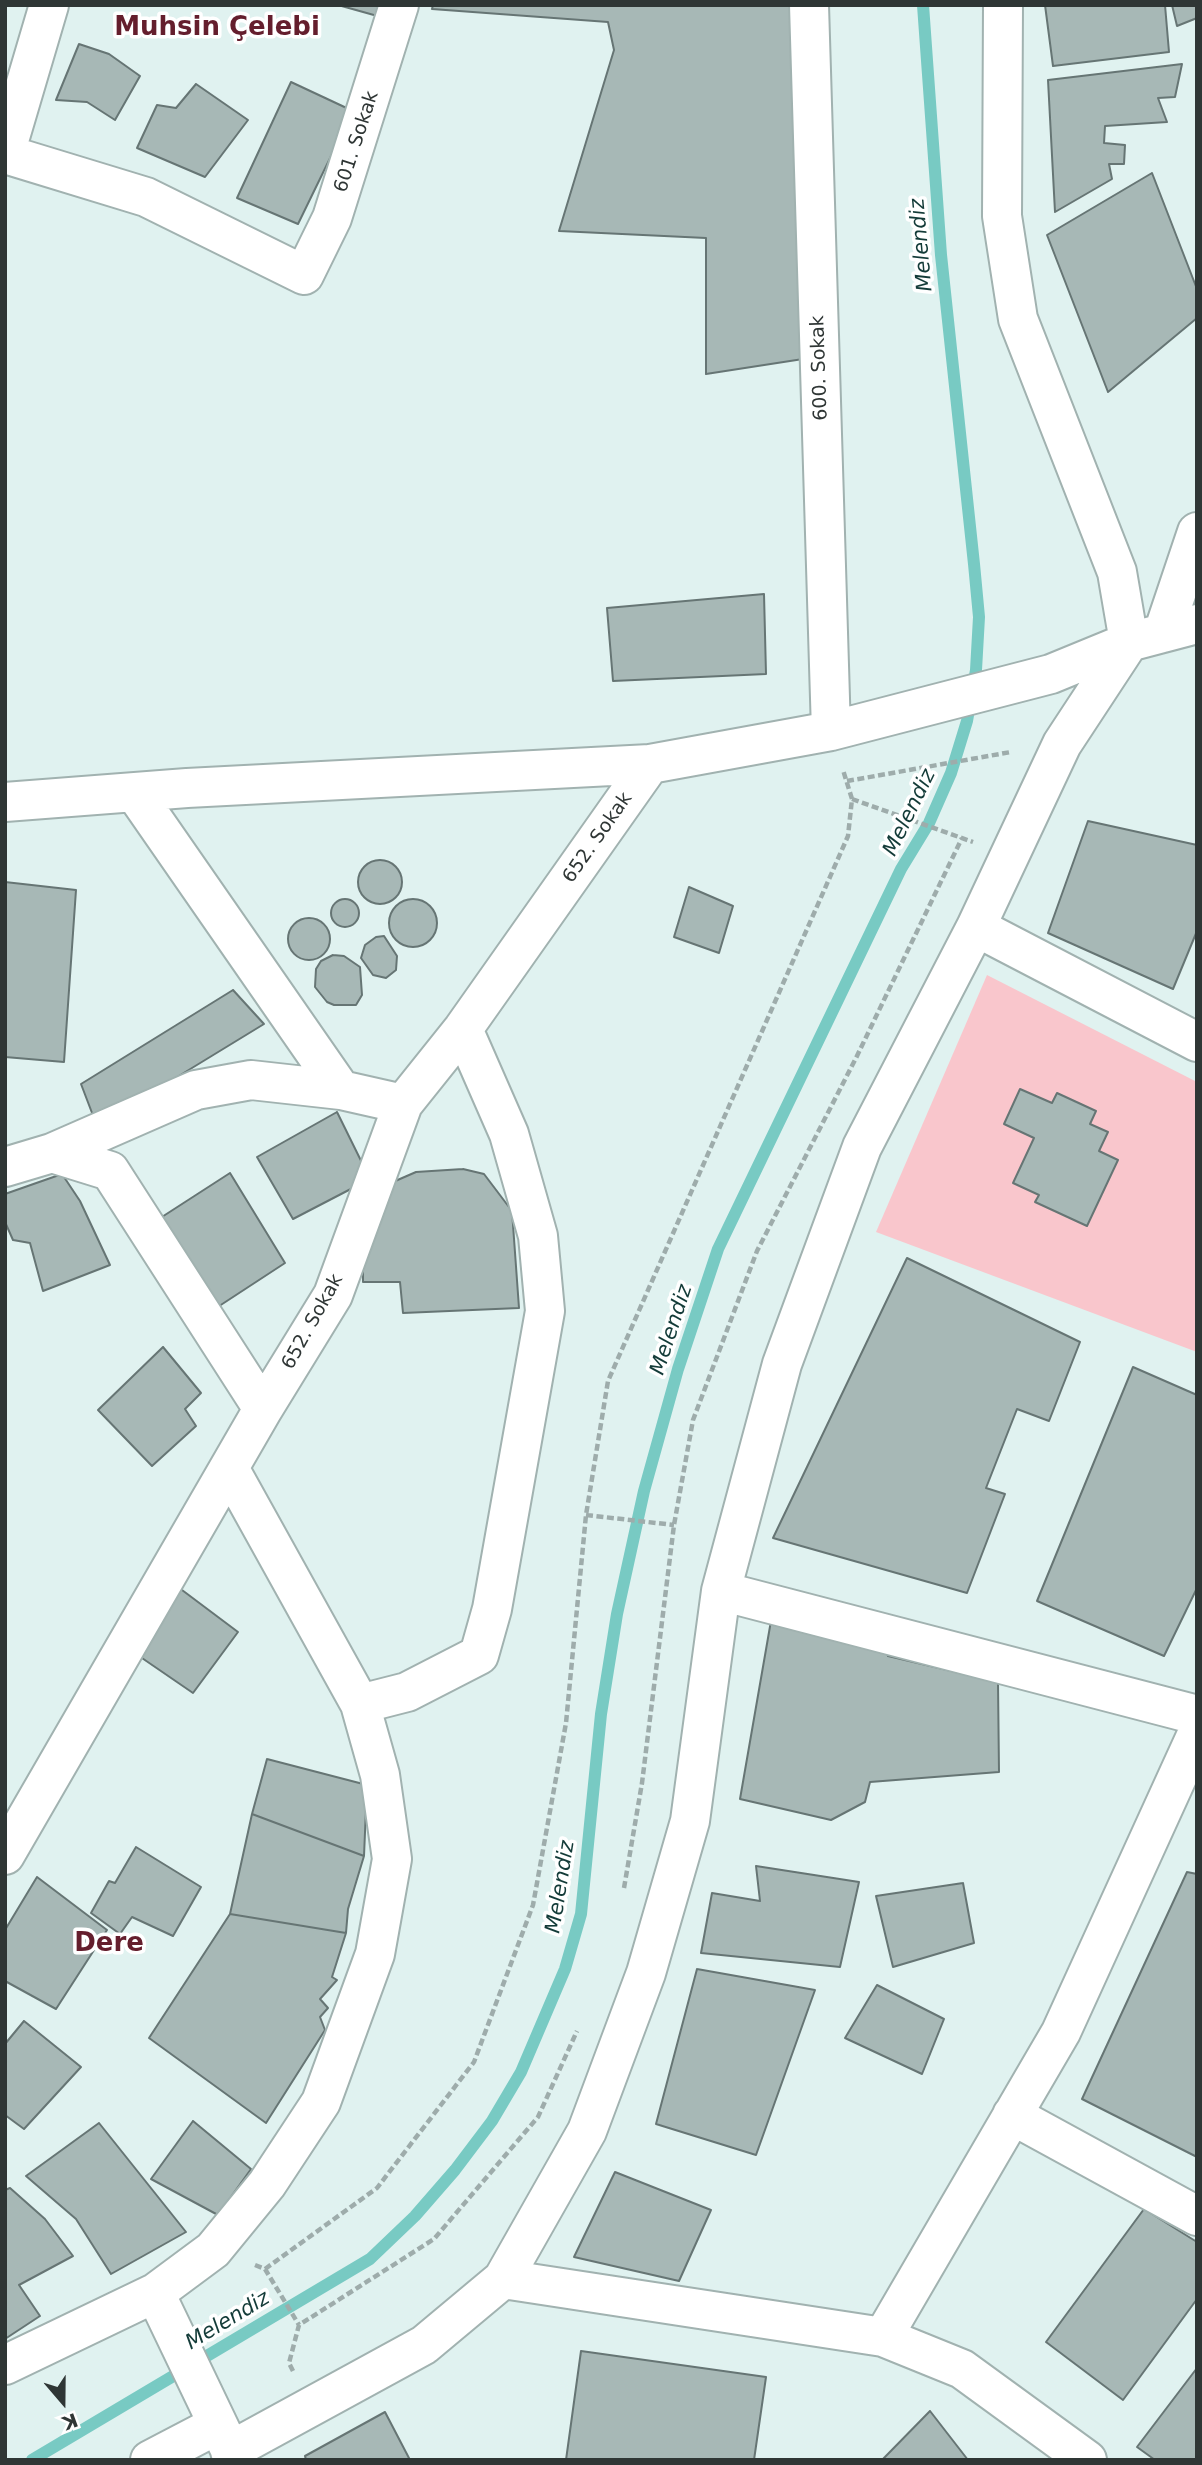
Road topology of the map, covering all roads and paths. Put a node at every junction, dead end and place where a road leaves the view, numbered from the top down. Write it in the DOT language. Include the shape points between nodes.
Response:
graph roads {
  1 [pos="49,5"];
  2 [pos="399,5"];
  3 [pos="809,5"];
  4 [pos="1003,5"];
  5 [pos="5,154"];
  6 [pos="1197,533"];
  7 [pos="1163,633"];
  8 [pos="831,732"];
  9 [pos="1062,744"];
  10 [pos="650,764"];
  11 [pos="847,782"];
  12 [pos="135,793"];
  13 [pos="5,802"];
  14 [pos="976,927"];
  15 [pos="463,1029"];
  16 [pos="1197,1042"];
  17 [pos="341,1090"];
  18 [pos="403,1104"];
  19 [pos="52,1153"];
  20 [pos="5,1167"];
  21 [pos="263,1409"];
  22 [pos="229,1468"];
  23 [pos="586,1515"];
  24 [pos="674,1525"];
  25 [pos="721,1591"];
  26 [pos="360,1704"];
  27 [pos="1197,1715"];
  28 [pos="1197,1734"];
  29 [pos="5,1855"];
  30 [pos="623,1892"];
  31 [pos="582,2020"];
  32 [pos="1012,2115"];
  33 [pos="1197,2216"];
  34 [pos="503,2279"];
  35 [pos="155,2293"];
  36 [pos="883,2337"];
  37 [pos="5,2365"];
  38 [pos="227,2445"];
  39 [pos="150,2460"];
  40 [pos="1087,2460"];
  1 -- 5 [label="street"];
  2 -- 5 [label="street, 601. Sokak" via="332,218 304,275 146,197"];
  3 -- 8 [label="street, 600. Sokak"];
  4 -- 7 [label="street" via="1002,216 1018,318 1117,572"];
  6 -- 7 [label="street"];
  7 -- 8 [label="street" via="1052,674"];
  7 -- 9 [label="street"];
  8 -- 10 [label="street"];
  9 -- 11 [label="path"];
  9 -- 14 [label="street"];
  10 -- 12 [label="street"];
  10 -- 15 [label="street, 652. Sokak"];
  12 -- 13 [label="street"];
  12 -- 17 [label="street"];
  14 -- 16 [label="street"];
  14 -- 25 [label="street" via="862,1147 782,1364"];
  15 -- 18 [label="street, 652. Sokak"];
  15 -- 26 [label="street" via="509,1134 538,1236 545,1311 492,1609 479,1655 407,1692"];
  17 -- 18 [label="street"];
  17 -- 19 [label="street" via="251,1080 196,1090"];
  18 -- 21 [label="street, 652. Sokak" via="333,1295"];
  19 -- 20 [label="street"];
  19 -- 21 [label="street" via="110,1171"];
  21 -- 22 [label="street, 652. Sokak"];
  22 -- 26 [label="street"];
  22 -- 29 [label="street, 652. Sokak"];
  23 -- 24 [label="path"];
  23 -- 24 [label="path" via="608,1381 848,836 852,799 962,838 757,1251 693,1420"];
  23 -- 31 [label="path" via="566,1723 533,1905 474,2062 376,2188 265,2269 299,2325 434,2239 538,2117"];
  24 -- 30 [label="path" via="642,1783"];
  25 -- 27 [label="street"];
  25 -- 34 [label="street" via="690,1821 646,1973 587,2132"];
  26 -- 35 [label="street" via="380,1774 392,1858 375,1954 321,2102 267,2184 213,2250"];
  28 -- 32 [label="street" via="1061,2032"];
  32 -- 33 [label="street"];
  32 -- 36 [label="street"];
  34 -- 36 [label="street"];
  34 -- 38 [label="street" via="424,2345"];
  35 -- 37 [label="street"];
  35 -- 38 [label="street"];
  36 -- 40 [label="street" via="962,2369"];
  38 -- 39 [label="street"];
}
